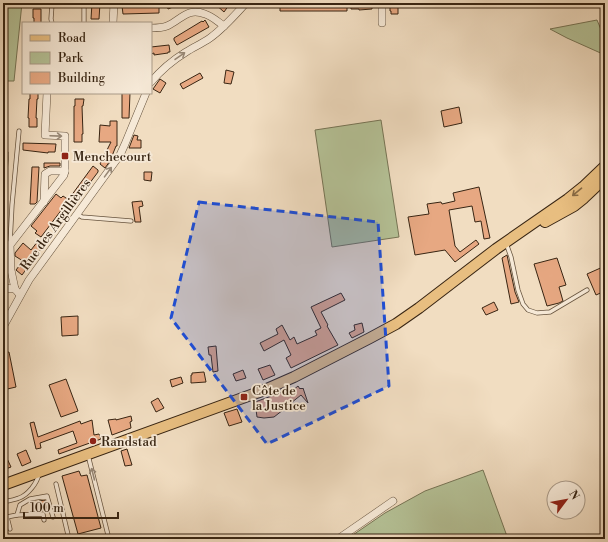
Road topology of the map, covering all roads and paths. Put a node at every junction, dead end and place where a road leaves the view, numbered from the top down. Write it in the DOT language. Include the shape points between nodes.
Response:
graph roads {
  1 [pos="54,3"];
  2 [pos="83,3"];
  3 [pos="114,3"];
  4 [pos="246,3"];
  5 [pos="382,3"];
  6 [pos="52,22"];
  7 [pos="84,22"];
  8 [pos="113,22"];
  9 [pos="382,23"];
  10 [pos="224,26"];
  11 [pos="152,28"];
  12 [pos="152,81"];
  13 [pos="47,94"];
  14 [pos="146,94"];
  15 [pos="19,131"];
  16 [pos="4,153"];
  17 [pos="605,166"];
  18 [pos="65,171"];
  19 [pos="605,178"];
  20 [pos="3,180"];
  21 [pos="44,202"];
  22 [pos="77,214"];
  23 [pos="131,222"];
  24 [pos="507,241"];
  25 [pos="10,245"];
  26 [pos="3,288"];
  27 [pos="15,288"];
  28 [pos="587,290"];
  29 [pos="20,295"];
  30 [pos="3,327"];
  31 [pos="88,454"];
  32 [pos="39,472"];
  33 [pos="56,484"];
  34 [pos="3,485"];
  35 [pos="393,501"];
  36 [pos="3,502"];
  37 [pos="51,512"];
  38 [pos="42,514"];
  39 [pos="17,515"];
  40 [pos="53,517"];
  41 [pos="5,518"];
  42 [pos="44,520"];
  43 [pos="10,529"];
  44 [pos="70,539"];
  45 [pos="109,539"];
  46 [pos="338,539"];
  1 -- 6 [label="lane"];
  2 -- 7 [label="lane"];
  3 -- 8 [label="street"];
  4 -- 10 [label="street"];
  5 -- 9 [label="street"];
  10 -- 11 [label="street" via="207,14 192,12 168,25"];
  12 -- 10 [label="street, one-way" via="160,71 209,39"];
  13 -- 18 [label="street, one-way" via="45,135 65,136"];
  22 -- 14 [label="street, Rue des Argillières, one-way" via="120,155"];
  15 -- 25 [label="lane"];
  16 -- 20 [label="street"];
  17 -- 24 [label="main road, one-way" via="568,200"];
  18 -- 21 [label="street"];
  18 -- 21 [label="street" via="50,171 45,174"];
  19 -- 24 [label="main road" via="574,206"];
  21 -- 25 [label="street"];
  22 -- 23 [label="lane" via="82,218"];
  22 -- 29 [label="street, Rue des Argillières"];
  24 -- 28 [label="lane" via="518,290 528,310 550,312"];
  24 -- 31 [label="main road" via="396,324 294,377"];
  25 -- 27 [label="street"];
  26 -- 27 [label="street"];
  27 -- 29 [label="street"];
  29 -- 30 [label="street, Rue des Argillières"];
  31 -- 32 [label="main road"];
  45 -- 31 [label="lane, one-way"];
  32 -- 34 [label="main road"];
  32 -- 36 [label="lane" via="38,480 25,494"];
  33 -- 44 [label="lane"];
  35 -- 46 [label="street"];
  37 -- 38 [label="lane"];
  37 -- 39 [label="lane" via="47,496 30,499 20,505"];
  37 -- 40 [label="lane"];
  38 -- 39 [label="lane"];
  38 -- 42 [label="lane"];
  39 -- 41 [label="lane"];
  41 -- 43 [label="lane"];
}
